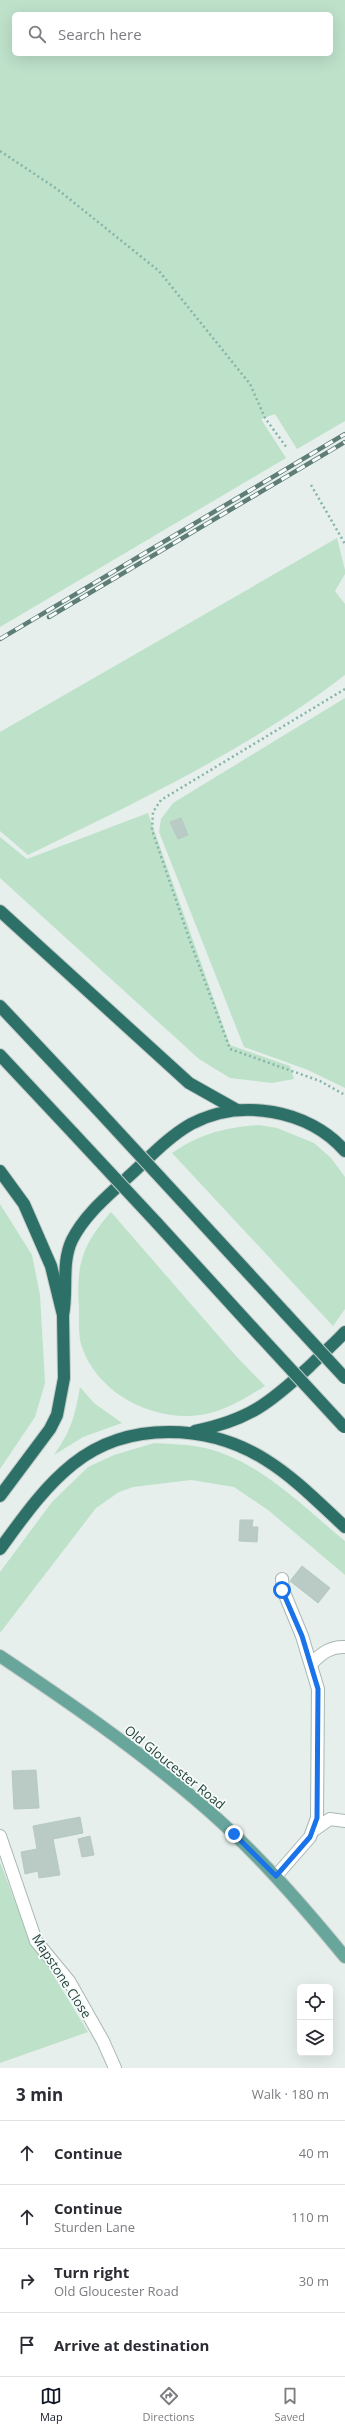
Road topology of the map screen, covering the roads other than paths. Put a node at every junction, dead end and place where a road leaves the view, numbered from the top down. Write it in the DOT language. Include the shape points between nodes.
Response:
graph roads {
  1 [pos="0,911"];
  2 [pos="0,1006"];
  3 [pos="0,1055"];
  4 [pos="237,1110"];
  5 [pos="345,1151"];
  6 [pos="0,1171"];
  7 [pos="63,1315"];
  8 [pos="345,1332"];
  9 [pos="345,1378"];
  10 [pos="344,1428"];
  11 [pos="188,1433"];
  12 [pos="0,1496"];
  13 [pos="345,1527"];
  14 [pos="0,1549"];
  15 [pos="282,1579"];
  16 [pos="338,1644"];
  17 [pos="0,1656"];
  18 [pos="312,1663"];
  19 [pos="345,1820"];
  20 [pos="314,1830"];
  21 [pos="0,1836"];
  22 [pos="276,1876"];
  23 [pos="345,1957"];
  24 [pos="115,2068"];
  1 -- 4 [label="highway" via="190,1083"];
  2 -- 9 [label="highway, bridge"];
  3 -- 10 [label="highway, bridge"];
  4 -- 5 [label="highway" via="276,1113 306,1123 323,1132"];
  4 -- 7 [label="highway" via="217,1113 185,1128 89,1215 69,1248"];
  6 -- 7 [label="highway" via="24,1204 39,1235 51,1266"];
  7 -- 12 [label="highway" via="64,1378 57,1415 43,1441"];
  8 -- 11 [label="highway" via="276,1398 252,1413 223,1425"];
  11 -- 13 [label="highway" via="222,1439 267,1461"];
  11 -- 14 [label="highway" via="159,1432 131,1437 101,1447 73,1464 48,1488"];
  15 -- 18 [label="street" via="282,1590"];
  16 -- 18 [label="street"];
  17 -- 22 [label="main road, Old Gloucester Road" via="154,1765 228,1829"];
  18 -- 20 [label="street" via="318,1689 317,1818"];
  19 -- 20 [label="street" via="330,1819"];
  20 -- 22 [label="street"];
  21 -- 24 [label="street, Mapstone Close" via="36,1941 69,1981 103,2041"];
  22 -- 23 [label="main road, Old Gloucester Road"];
}
